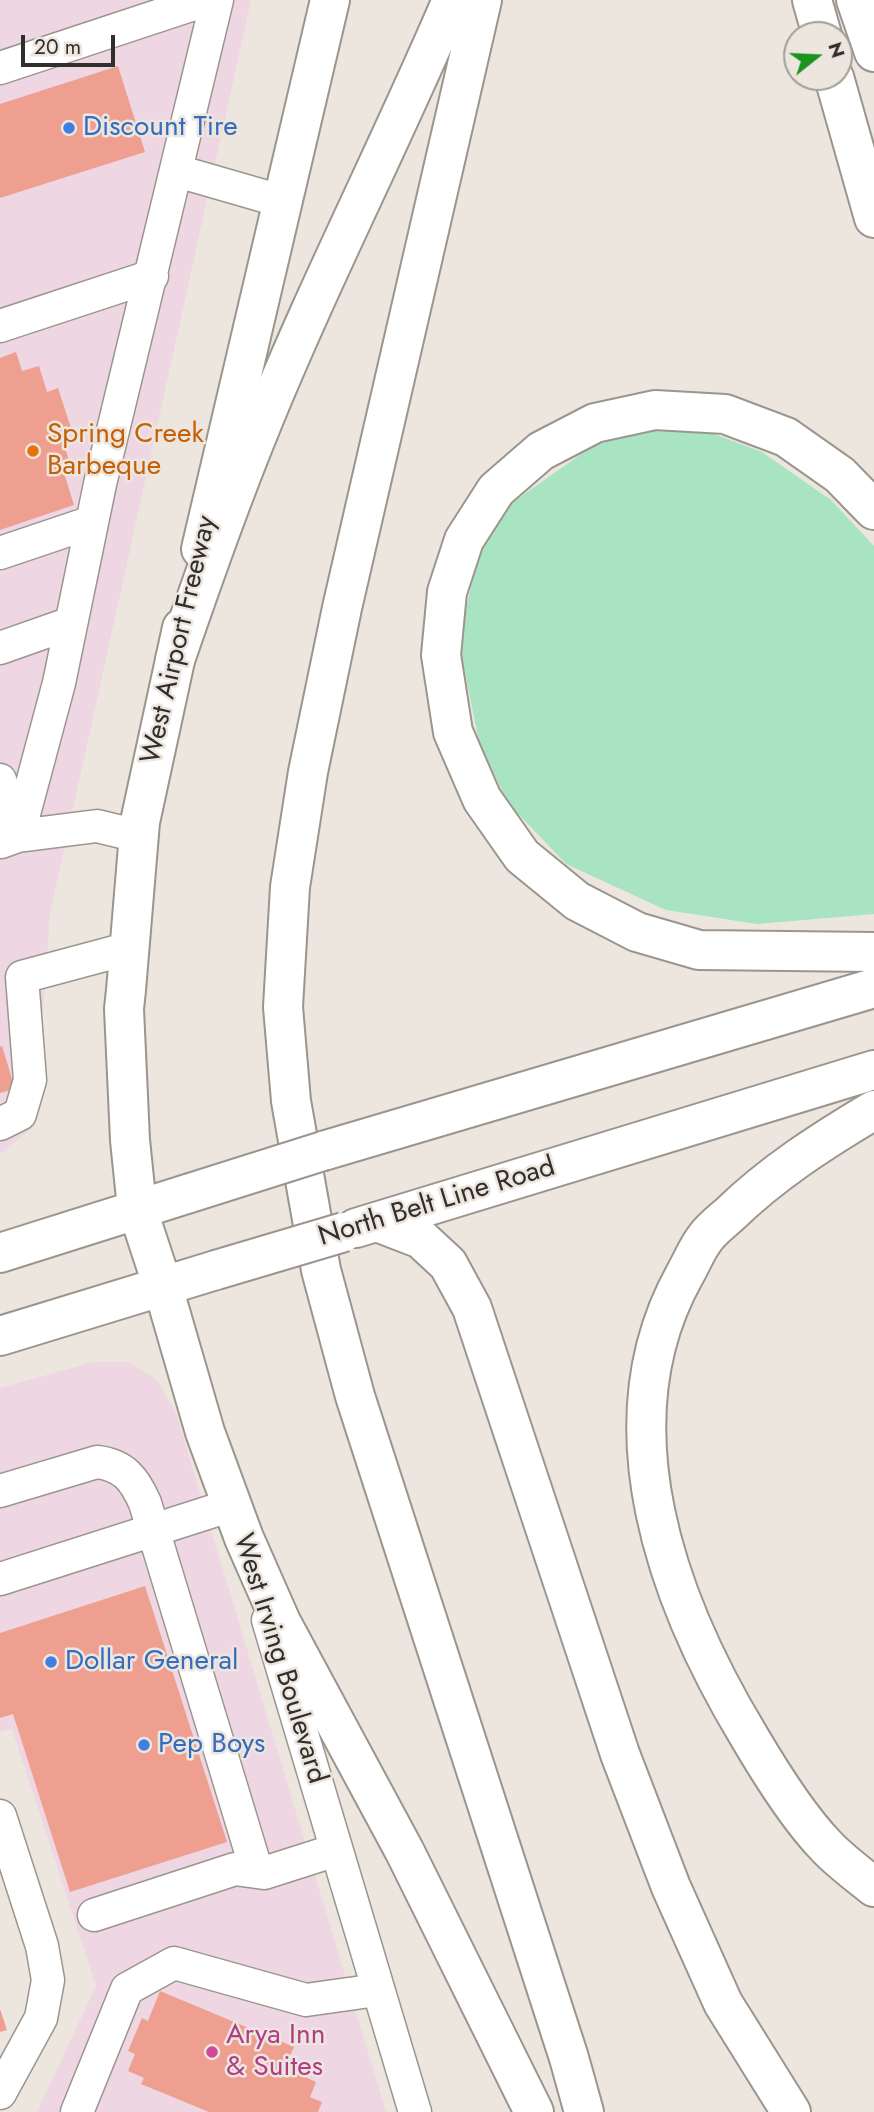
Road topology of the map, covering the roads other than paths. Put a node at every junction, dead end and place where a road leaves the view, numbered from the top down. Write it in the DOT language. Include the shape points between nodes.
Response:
graph roads {
  1 [pos="206,0"];
  2 [pos="217,0"];
  3 [pos="330,0"];
  4 [pos="452,0"];
  5 [pos="482,0"];
  6 [pos="812,0"];
  7 [pos="856,0"];
  8 [pos="818,21"];
  9 [pos="874,52"];
  10 [pos="0,68"];
  11 [pos="838,91"];
  12 [pos="177,171"];
  13 [pos="281,201"];
  14 [pos="874,218"];
  15 [pos="152,276"];
  16 [pos="0,326"];
  17 [pos="874,510"];
  18 [pos="92,522"];
  19 [pos="0,553"];
  20 [pos="71,624"];
  21 [pos="0,648"];
  22 [pos="174,660"];
  23 [pos="0,780"];
  24 [pos="138,836"];
  25 [pos="9,839"];
  26 [pos="130,948"];
  27 [pos="874,952"];
  28 [pos="11,980"];
  29 [pos="874,988"];
  30 [pos="874,1070"];
  31 [pos="874,1110"];
  32 [pos="0,1124"];
  33 [pos="136,1208"];
  34 [pos="360,1227"];
  35 [pos="0,1253"];
  36 [pos="163,1287"];
  37 [pos="0,1336"];
  38 [pos="0,1491"];
  39 [pos="238,1522"];
  40 [pos="153,1530"];
  41 [pos="0,1578"];
  42 [pos="0,1816"];
  43 [pos="336,1850"];
  44 [pos="257,1871"];
  45 [pos="874,1887"];
  46 [pos="94,1914"];
  47 [pos="377,1990"];
  48 [pos="0,2093"];
  49 [pos="77,2112"];
  50 [pos="415,2112"];
  51 [pos="534,2112"];
  52 [pos="584,2112"];
  53 [pos="792,2112"];
  1 -- 10 [label="street"];
  2 -- 12 [label="street"];
  3 -- 13 [label="main road, West Airport Freeway"];
  4 -- 22 [label="main road" via="260,430"];
  5 -- 52 [label="main road" via="308,772 290,887 283,1007 290,1101 321,1270 345,1359"];
  6 -- 8 [label="main road"];
  7 -- 9 [label="main road"];
  11 -- 14 [label="main road"];
  12 -- 13 [label="street"];
  12 -- 15 [label="street"];
  13 -- 22 [label="main road, West Airport Freeway"];
  15 -- 16 [label="street"];
  15 -- 18 [label="street"];
  17 -- 27 [label="main road" via="840,475 786,437 725,414 655,410 595,423 541,451 496,490 464,540 447,592 442,655 453,732 482,799 522,856 577,901 637,932 699,950"];
  18 -- 19 [label="street"];
  18 -- 20 [label="street"];
  20 -- 21 [label="street"];
  20 -- 25 [label="street" via="59,683"];
  22 -- 24 [label="main road, West Airport Freeway"];
  23 -- 25 [label="street"];
  24 -- 25 [label="street" via="97,826"];
  24 -- 26 [label="main road, West Airport Freeway"];
  26 -- 28 [label="street"];
  26 -- 33 [label="main road, West Airport Freeway" via="124,1009"];
  28 -- 32 [label="street" via="30,1080 20,1114"];
  29 -- 33 [label="main road, bridge"];
  30 -- 34 [label="main road, North Belt Line Road"];
  31 -- 45 [label="main road" via="758,1187 705,1238 669,1302 650,1371 645,1444 657,1525 685,1610 725,1698 772,1776 825,1846"];
  33 -- 35 [label="main road"];
  33 -- 36 [label="main road, West Irving Boulevard"];
  34 -- 36 [label="main road, North Belt Line Road, bridge"];
  34 -- 53 [label="main road" via="421,1239 448,1264 472,1308 620,1754 671,1887 723,2003"];
  36 -- 37 [label="main road, North Belt Line Road"];
  36 -- 39 [label="main road, West Irving Boulevard" via="205,1432"];
  38 -- 40 [label="street" via="97,1462 111,1464 136,1484"];
  39 -- 40 [label="street"];
  39 -- 43 [label="street, West Irving Boulevard"];
  39 -- 51 [label="main road" via="281,1622 405,1852"];
  40 -- 41 [label="street"];
  40 -- 44 [label="street"];
  42 -- 48 [label="street" via="42,1946 48,1980 41,2018"];
  43 -- 44 [label="street"];
  43 -- 47 [label="street, West Irving Boulevard"];
  44 -- 46 [label="street" via="235,1869"];
  47 -- 49 [label="street" via="306,2000 174,1963 127,1989"];
  47 -- 50 [label="street, West Irving Boulevard"];
}
